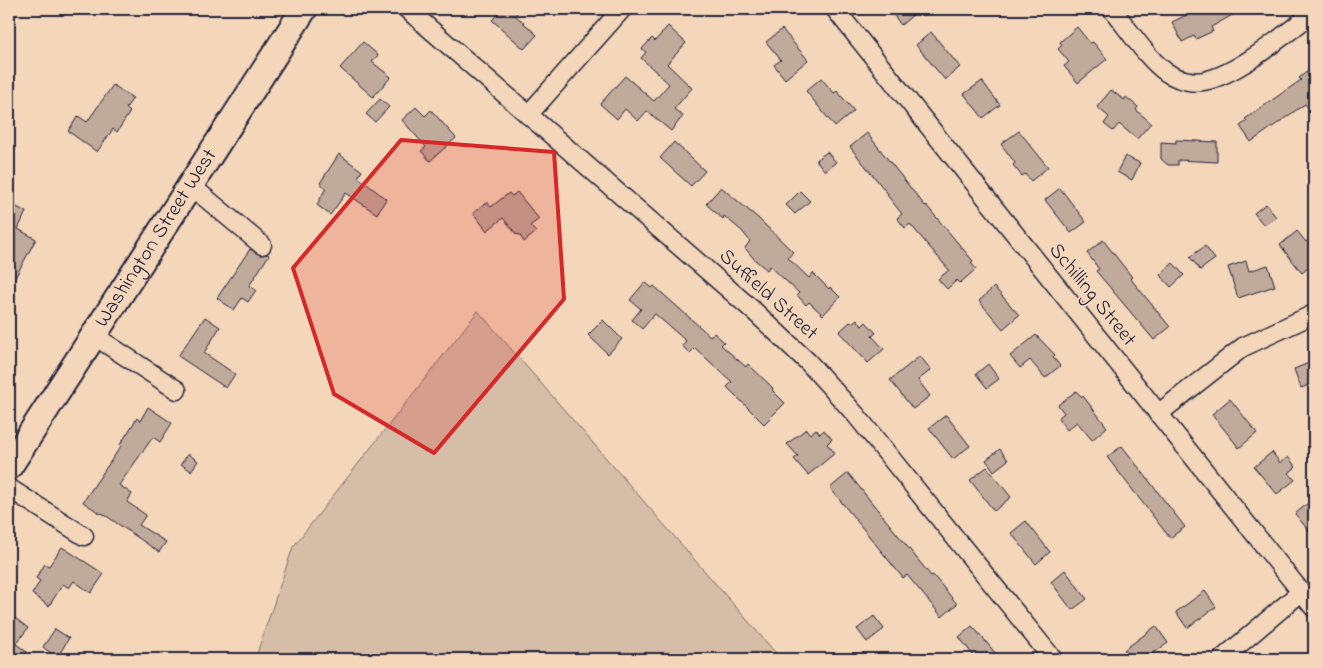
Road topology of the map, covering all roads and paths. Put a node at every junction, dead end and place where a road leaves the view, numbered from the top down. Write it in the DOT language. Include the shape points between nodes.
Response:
graph roads {
  1 [pos="304,9"];
  2 [pos="407,9"];
  3 [pos="622,9"];
  4 [pos="835,9"];
  5 [pos="1112,9"];
  6 [pos="1314,12"];
  7 [pos="528,115"];
  8 [pos="183,196"];
  9 [pos="262,245"];
  10 [pos="1314,314"];
  11 [pos="93,335"];
  12 [pos="177,390"];
  13 [pos="1158,414"];
  14 [pos="9,467"];
  15 [pos="9,488"];
  16 [pos="84,536"];
  17 [pos="1301,592"];
  18 [pos="1314,608"];
  19 [pos="1053,659"];
  20 [pos="1222,659"];
  1 -- 8 [label="street, Washington Street West"];
  2 -- 7 [label="street, Suffield Street"];
  3 -- 7 [label="street"];
  4 -- 13 [label="street, Schilling Street"];
  5 -- 6 [label="street" via="1155,62 1169,74 1186,81 1204,81 1236,69"];
  7 -- 19 [label="street, Suffield Street" via="808,362 856,415"];
  8 -- 9 [label="street" via="196,190"];
  8 -- 11 [label="street, Washington Street West"];
  10 -- 13 [label="street" via="1243,347"];
  11 -- 12 [label="street"];
  11 -- 14 [label="street, Washington Street West"];
  13 -- 17 [label="street, Schilling Street"];
  15 -- 16 [label="street"];
  17 -- 18 [label="street, Schilling Street"];
  17 -- 20 [label="street"];
}
